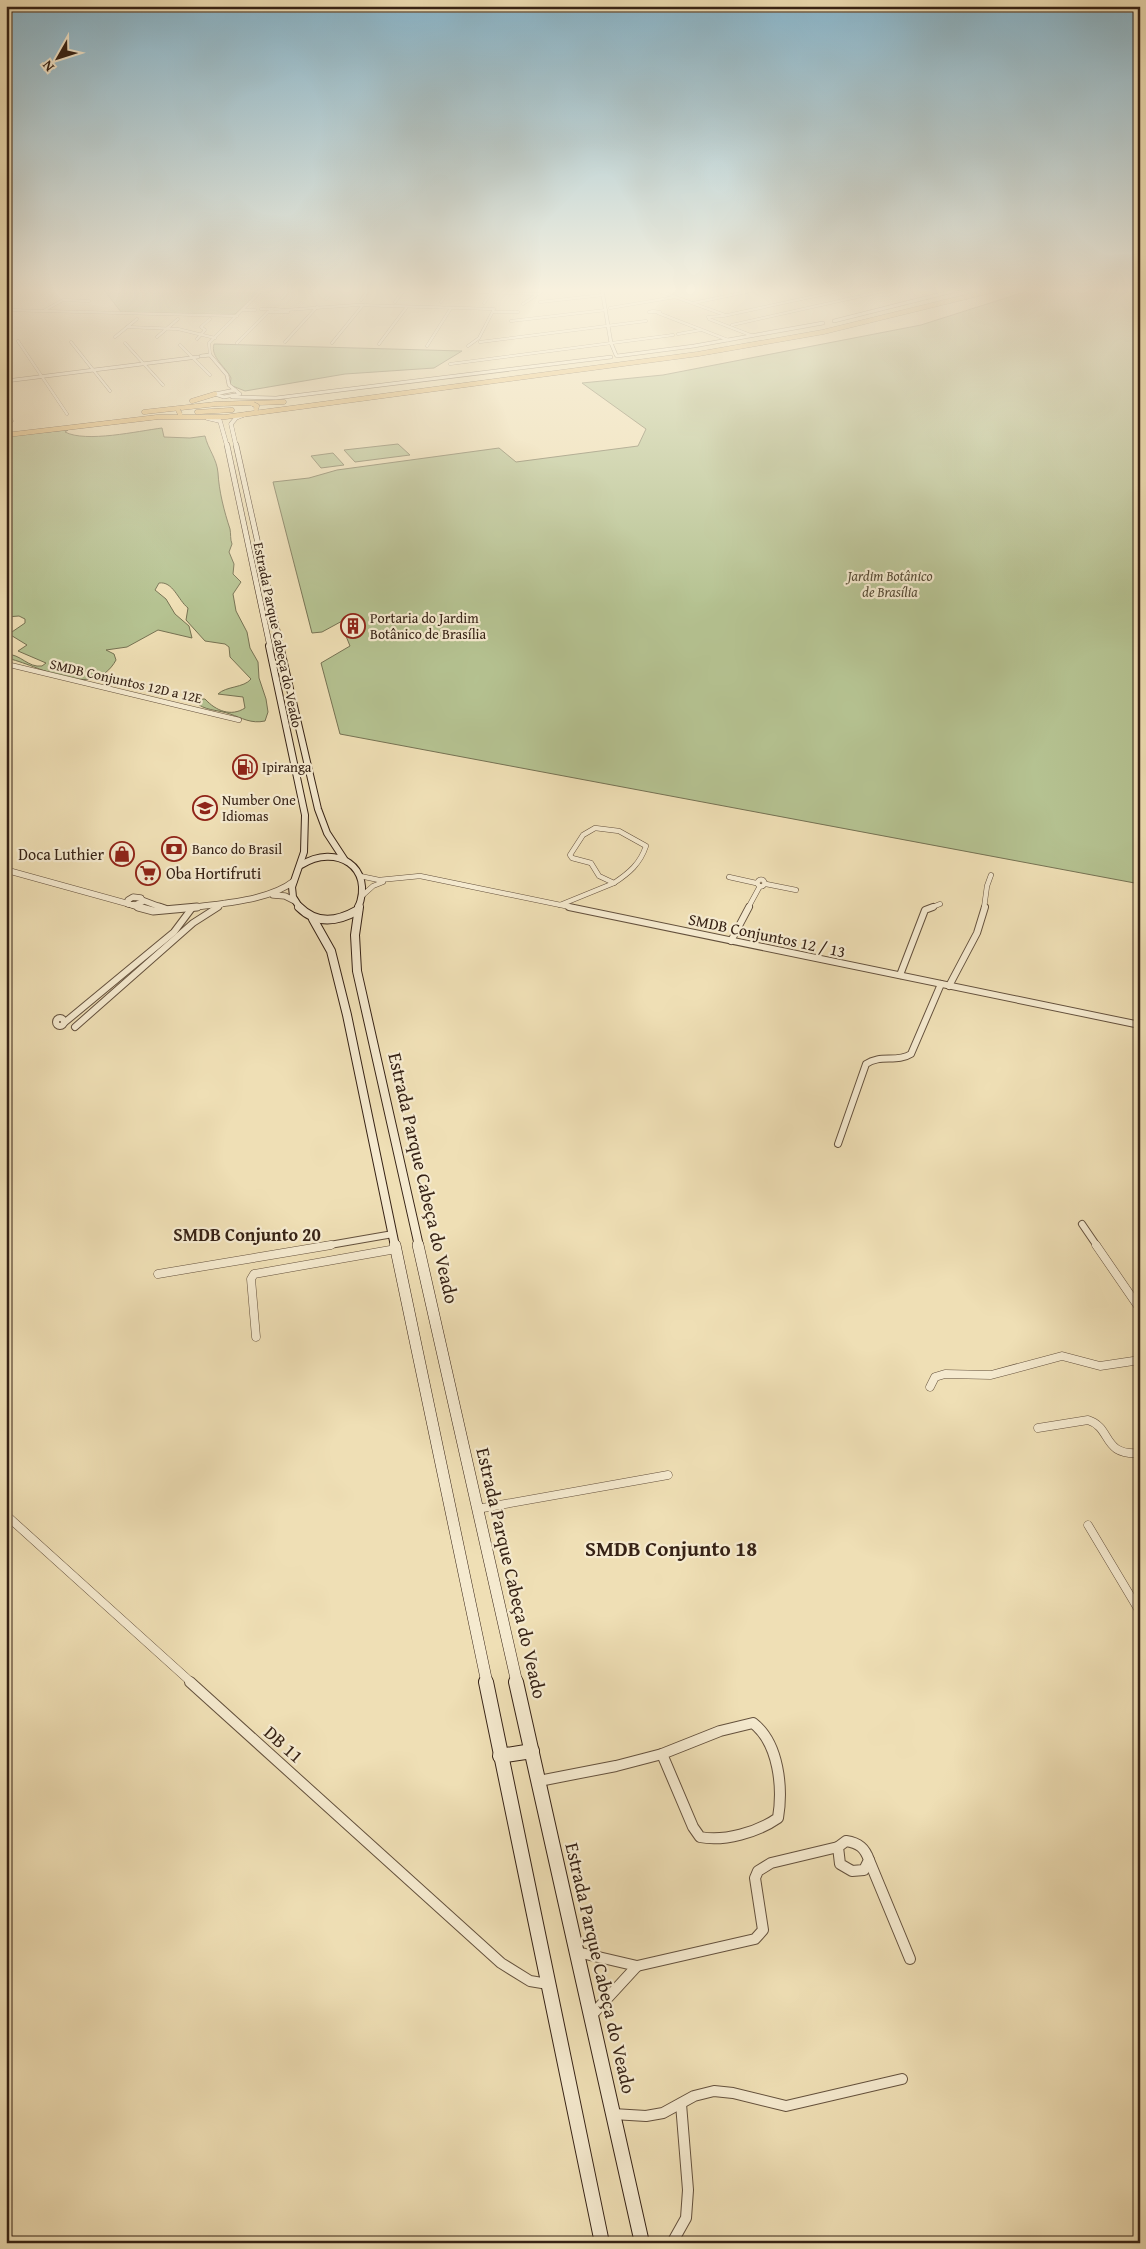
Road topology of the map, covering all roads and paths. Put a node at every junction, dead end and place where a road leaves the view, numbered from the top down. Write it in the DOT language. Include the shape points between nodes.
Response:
graph roads {
  1 [pos="54,395"];
  2 [pos="217,395"];
  3 [pos="238,395"];
  4 [pos="242,395"];
  5 [pos="301,395"];
  6 [pos="342,395"];
  7 [pos="347,395"];
  8 [pos="383,395"];
  9 [pos="387,395"];
  10 [pos="249,398"];
  11 [pos="230,399"];
  12 [pos="243,403"];
  13 [pos="216,404"];
  14 [pos="184,407"];
  15 [pos="6,411"];
  16 [pos="140,412"];
  17 [pos="67,414"];
  18 [pos="246,414"];
  19 [pos="187,417"];
  20 [pos="207,418"];
  21 [pos="12,421"];
  22 [pos="8,429"];
  23 [pos="18,433"];
  24 [pos="6,435"];
  25 [pos="248,495"];
  26 [pos="238,496"];
  27 [pos="6,664"];
  28 [pos="240,720"];
  29 [pos="344,859"];
  30 [pos="300,865"];
  31 [pos="6,870"];
  32 [pos="991,875"];
  33 [pos="360,876"];
  34 [pos="729,877"];
  35 [pos="389,880"];
  36 [pos="294,881"];
  37 [pos="614,883"];
  38 [pos="758,884"];
  39 [pos="796,890"];
  40 [pos="363,895"];
  41 [pos="266,896"];
  42 [pos="295,901"];
  43 [pos="225,902"];
  44 [pos="130,903"];
  45 [pos="940,904"];
  46 [pos="560,905"];
  47 [pos="192,908"];
  48 [pos="179,910"];
  49 [pos="358,910"];
  50 [pos="313,919"];
  51 [pos="731,941"];
  52 [pos="900,975"];
  53 [pos="941,984"];
  54 [pos="949,986"];
  55 [pos="74,1016"];
  56 [pos="1140,1025"];
  57 [pos="75,1028"];
  58 [pos="838,1144"];
  59 [pos="1082,1224"];
  60 [pos="393,1234"];
  61 [pos="396,1249"];
  62 [pos="158,1274"];
  63 [pos="1140,1308"];
  64 [pos="256,1337"];
  65 [pos="1140,1360"];
  66 [pos="930,1387"];
  67 [pos="1038,1428"];
  68 [pos="1140,1453"];
  69 [pos="668,1475"];
  70 [pos="477,1509"];
  71 [pos="6,1514"];
  72 [pos="1088,1525"];
  73 [pos="1140,1612"];
  74 [pos="532,1751"];
  75 [pos="662,1754"];
  76 [pos="500,1756"];
  77 [pos="539,1782"];
  78 [pos="838,1847"];
  79 [pos="869,1860"];
  80 [pos="577,1952"];
  81 [pos="910,1959"];
  82 [pos="638,1966"];
  83 [pos="548,1984"];
  84 [pos="591,2016"];
  85 [pos="902,2079"];
  86 [pos="681,2104"];
  87 [pos="613,2114"];
  88 [pos="602,2243"];
  89 [pos="642,2243"];
  90 [pos="672,2243"];
  1 -- 17 [label="street"];
  2 -- 11 [label="street"];
  2 -- 13 [label="highway" via="220,402"];
  2 -- 16 [label="highway"];
  3 -- 11 [label="street"];
  4 -- 10 [label="street"];
  5 -- 10 [label="street"];
  6 -- 12 [label="highway"];
  7 -- 22 [label="highway"];
  8 -- 23 [label="highway" via="173,413"];
  9 -- 18 [label="highway"];
  10 -- 11 [label="street"];
  11 -- 12 [label="highway"];
  11 -- 13 [label="highway"];
  12 -- 18 [label="highway" via="255,407"];
  13 -- 14 [label="highway"];
  14 -- 16 [label="highway"];
  14 -- 19 [label="highway" via="179,412"];
  15 -- 21 [label="street"];
  16 -- 22 [label="highway"];
  18 -- 20 [label="highway"];
  18 -- 25 [label="main road, Estrada Parque Cabeça do Veado" via="231,424"];
  19 -- 20 [label="highway"];
  19 -- 23 [label="highway" via="158,417"];
  20 -- 26 [label="main road, Estrada Parque Cabeça do Veado" via="222,424"];
  23 -- 24 [label="highway"];
  25 -- 26 [label="main road"];
  25 -- 29 [label="main road, Estrada Parque Cabeça do Veado" via="318,809 328,834"];
  26 -- 30 [label="main road, Estrada Parque Cabeça do Veado" via="304,815 306,841"];
  27 -- 28 [label="street, SMDB Conjuntos 12D a 12E"];
  29 -- 30 [label="main road" via="321,856"];
  29 -- 33 [label="main road"];
  30 -- 36 [label="main road"];
  31 -- 44 [label="street"];
  32 -- 54 [label="street" via="984,891 980,923"];
  33 -- 35 [label="street, SMDB Conjuntos 12 / 13"];
  33 -- 40 [label="main road"];
  34 -- 38 [label="street"];
  35 -- 40 [label="street, SMDB Conjuntos 12 / 13" via="373,886"];
  35 -- 46 [label="street, SMDB Conjuntos 12 / 13" via="420,876"];
  36 -- 41 [label="street"];
  36 -- 42 [label="main road"];
  37 -- 37 [label="street" via="641,860 646,846 627,834 591,828 570,855 591,863 599,876"];
  37 -- 46 [label="street" via="599,892"];
  38 -- 39 [label="street" via="762,881"];
  38 -- 51 [label="street"];
  40 -- 49 [label="main road"];
  41 -- 42 [label="street" via="281,895"];
  41 -- 43 [label="street"];
  42 -- 50 [label="main road"];
  43 -- 47 [label="street"];
  43 -- 57 [label="street" via="193,923"];
  44 -- 48 [label="street" via="153,912"];
  44 -- 48 [label="street" via="139,904 142,900"];
  45 -- 52 [label="street" via="924,910"];
  46 -- 51 [label="street, SMDB Conjuntos 12 / 13"];
  47 -- 48 [label="street"];
  47 -- 55 [label="street" via="174,932"];
  49 -- 50 [label="main road" via="333,921"];
  49 -- 70 [label="main road, Estrada Parque Cabeça do Veado" via="354,949 357,971"];
  50 -- 60 [label="main road" via="336,967"];
  51 -- 52 [label="street, SMDB Conjuntos 12 / 13"];
  52 -- 53 [label="street, SMDB Conjuntos 12 / 13"];
  53 -- 54 [label="street, SMDB Conjuntos 12 / 13"];
  53 -- 58 [label="street" via="911,1054 901,1059 873,1059 866,1064"];
  54 -- 56 [label="street, SMDB Conjuntos 12 / 13"];
  55 -- 55 [label="street" via="64,1023 55,1022 58,1019"];
  59 -- 63 [label="street"];
  60 -- 61 [label="main road"];
  60 -- 62 [label="street"];
  61 -- 64 [label="street" via="254,1274 251,1279"];
  61 -- 76 [label="main road"];
  65 -- 66 [label="street" via="1100,1366 1062,1356 991,1375 945,1374 935,1377"];
  67 -- 68 [label="street" via="1089,1420 1098,1424 1114,1448 1124,1453"];
  69 -- 70 [label="street"];
  70 -- 74 [label="main road, Estrada Parque Cabeça do Veado"];
  71 -- 83 [label="street, DB 11" via="501,1963 530,1981"];
  72 -- 73 [label="street"];
  74 -- 76 [label="main road"];
  74 -- 77 [label="main road, Estrada Parque Cabeça do Veado"];
  75 -- 75 [label="street" via="745,1723 759,1726 768,1739 775,1762 780,1802 778,1818 767,1826 712,1839 700,1837"];
  75 -- 77 [label="street" via="613,1768"];
  76 -- 83 [label="main road"];
  77 -- 80 [label="main road, Estrada Parque Cabeça do Veado"];
  78 -- 79 [label="street" via="846,1841 857,1842 866,1849"];
  78 -- 79 [label="street" via="836,1858 843,1868 853,1873 864,1870"];
  78 -- 82 [label="street" via="771,1864 758,1871 755,1886 763,1930 756,1939"];
  79 -- 81 [label="street"];
  80 -- 82 [label="street"];
  80 -- 84 [label="main road, Estrada Parque Cabeça do Veado"];
  82 -- 84 [label="street"];
  83 -- 88 [label="main road"];
  84 -- 87 [label="main road, Estrada Parque Cabeça do Veado"];
  85 -- 86 [label="street" via="786,2106 733,2093 714,2092 694,2096"];
  86 -- 87 [label="street" via="653,2115"];
  86 -- 90 [label="street" via="688,2190 686,2218"];
  87 -- 89 [label="main road, Estrada Parque Cabeça do Veado"];
}
